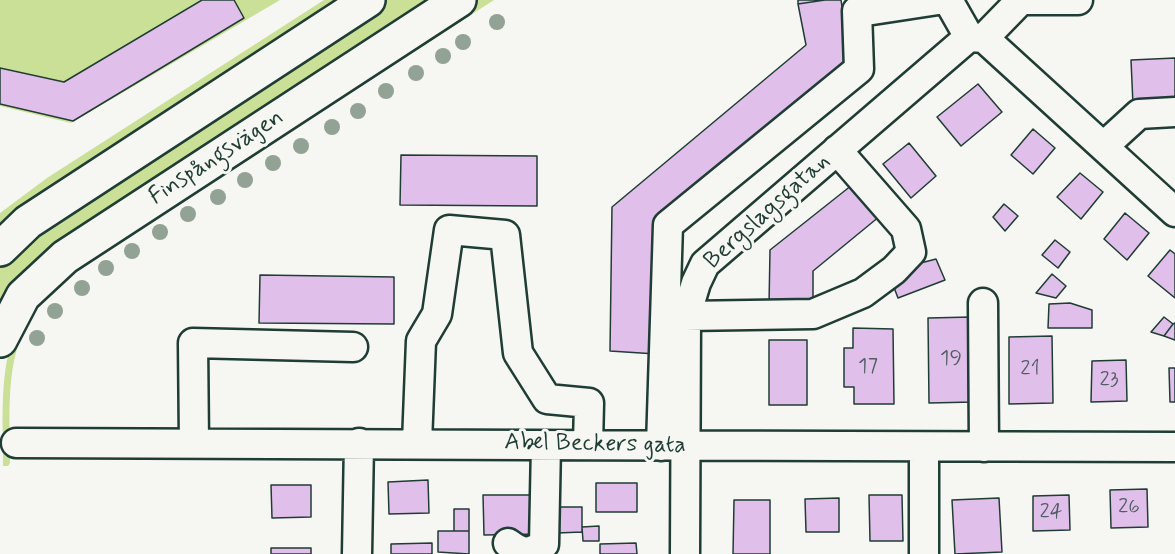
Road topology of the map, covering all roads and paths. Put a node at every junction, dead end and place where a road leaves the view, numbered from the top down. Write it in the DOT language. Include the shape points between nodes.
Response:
graph roads {
  1 [pos="368,0"];
  2 [pos="459,0"];
  3 [pos="938,0"];
  4 [pos="948,0"];
  5 [pos="1078,0"];
  6 [pos="976,37"];
  7 [pos="1175,112"];
  8 [pos="1104,146"];
  9 [pos="837,150"];
  10 [pos="1175,212"];
  11 [pos="0,249"];
  12 [pos="983,303"];
  13 [pos="686,316"];
  14 [pos="0,340"];
  15 [pos="352,347"];
  16 [pos="359,442"];
  17 [pos="16,443"];
  18 [pos="194,443"];
  19 [pos="417,443"];
  20 [pos="546,445"];
  21 [pos="588,445"];
  22 [pos="673,446"];
  23 [pos="984,447"];
  24 [pos="1175,447"];
  25 [pos="924,448"];
  26 [pos="508,543"];
  27 [pos="357,554"];
  28 [pos="685,554"];
  29 [pos="924,554"];
  1 -- 11 [label="main road, Finspångsvägen" via="28,222"];
  2 -- 14 [label="main road, Finspångsvägen" via="65,257 23,296"];
  3 -- 22 [label="street" via="857,10 859,69 668,225"];
  4 -- 6 [label="street"];
  5 -- 6 [label="street, Bergslagsgatan" via="1022,0"];
  6 -- 8 [label="street"];
  6 -- 9 [label="street, Bergslagsgatan"];
  7 -- 8 [label="street" via="1139,114"];
  8 -- 10 [label="street"];
  9 -- 13 [label="street, Bergslagsgatan" via="705,264"];
  9 -- 13 [label="street" via="906,229 911,252 863,293 813,314"];
  12 -- 23 [label="street"];
  13 -- 22 [label="street, Bergslagsgatan"];
  15 -- 18 [label="street" via="193,343"];
  16 -- 18 [label="street, Abel Beckers gata"];
  16 -- 19 [label="street, Abel Beckers gata"];
  16 -- 27 [label="street"];
  17 -- 18 [label="street, Abel Beckers gata"];
  19 -- 20 [label="street, Abel Beckers gata"];
  19 -- 21 [label="street" via="421,341 437,314 448,230 505,235 518,353 547,399 589,403"];
  20 -- 21 [label="street, Abel Beckers gata"];
  20 -- 26 [label="street" via="544,544 533,551 520,552"];
  21 -- 22 [label="street, Abel Beckers gata"];
  22 -- 25 [label="street, Abel Beckers gata"];
  22 -- 28 [label="street, Bergslagsgatan"];
  23 -- 24 [label="street, Abel Beckers gata"];
  23 -- 25 [label="street, Abel Beckers gata"];
  25 -- 29 [label="street"];
}
